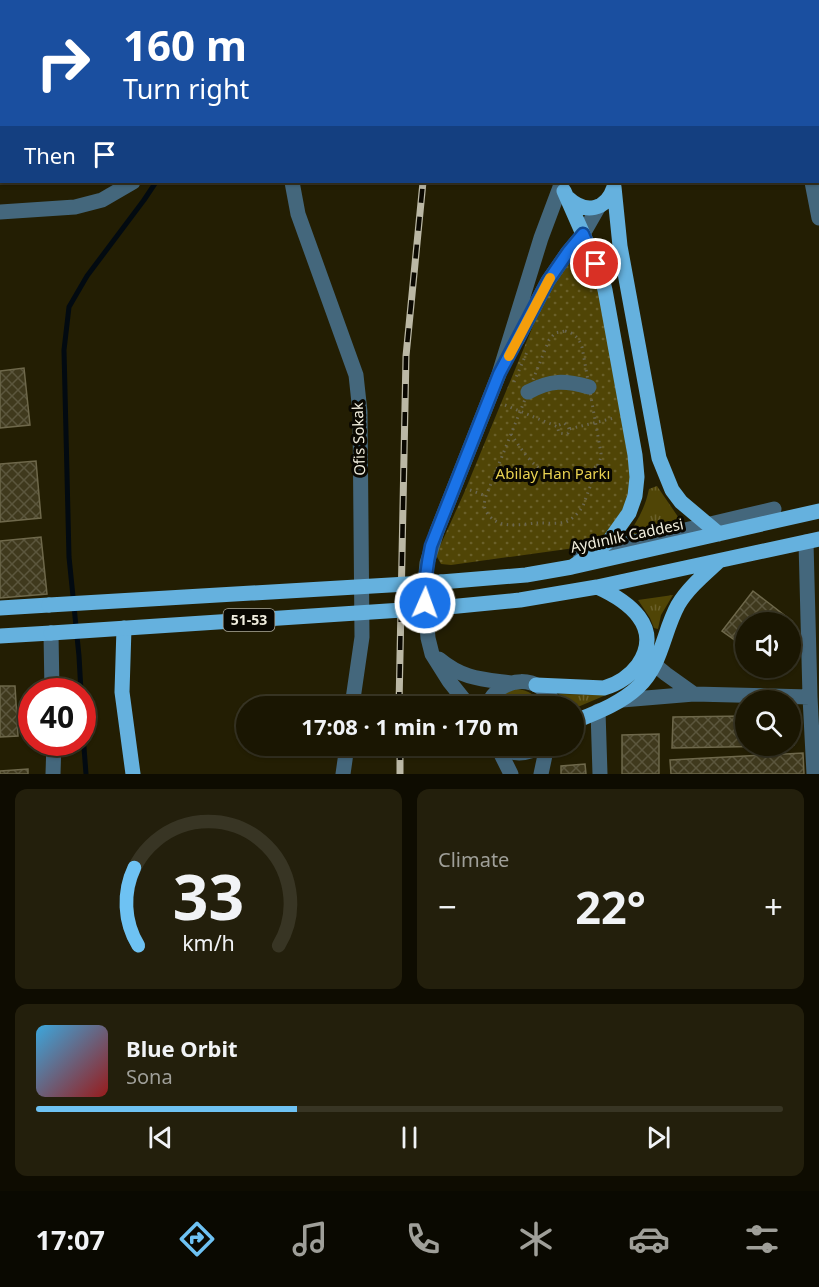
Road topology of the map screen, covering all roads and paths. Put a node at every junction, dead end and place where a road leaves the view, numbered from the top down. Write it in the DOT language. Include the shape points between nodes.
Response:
graph roads {
  1 [pos="131,183"];
  2 [pos="292,183"];
  3 [pos="614,184"];
  4 [pos="815,184"];
  5 [pos="563,185"];
  6 [pos="599,206"];
  7 [pos="0,212"];
  8 [pos="819,218"];
  9 [pos="583,234"];
  10 [pos="530,343"];
  11 [pos="499,374"];
  12 [pos="514,385"];
  13 [pos="589,387"];
  14 [pos="528,392"];
  15 [pos="505,405"];
  16 [pos="520,411"];
  17 [pos="618,417"];
  18 [pos="596,422"];
  19 [pos="558,427"];
  20 [pos="569,429"];
  21 [pos="511,434"];
  22 [pos="598,466"];
  23 [pos="470,490"];
  24 [pos="486,496"];
  25 [pos="774,509"];
  26 [pos="819,512"];
  27 [pos="714,529"];
  28 [pos="812,540"];
  29 [pos="596,551"];
  30 [pos="580,553"];
  31 [pos="719,561"];
  32 [pos="572,567"];
  33 [pos="597,587"];
  34 [pos="0,608"];
  35 [pos="124,627"];
  36 [pos="51,633"];
  37 [pos="0,636"];
  38 [pos="432,654"];
  39 [pos="655,665"];
  40 [pos="52,678"];
  41 [pos="511,683"];
  42 [pos="536,685"];
  43 [pos="694,694"];
  44 [pos="353,696"];
  45 [pos="462,696"];
  46 [pos="493,696"];
  47 [pos="549,696"];
  48 [pos="810,697"];
  49 [pos="622,700"];
  50 [pos="598,711"];
  51 [pos="584,717"];
  52 [pos="54,756"];
  53 [pos="346,756"];
  54 [pos="503,756"];
  55 [pos="545,756"];
  56 [pos="53,774"];
  57 [pos="133,774"];
  58 [pos="343,774"];
  59 [pos="511,774"];
  60 [pos="541,774"];
  61 [pos="600,774"];
  62 [pos="814,774"];
  1 -- 7 [label="street" via="102,200 75,207"];
  2 -- 44 [label="street, Ofis Sokak" via="298,214 356,375 360,412 362,637"];
  3 -- 6 [label="main road" via="612,195"];
  3 -- 27 [label="main road" via="620,246 659,458 681,502"];
  4 -- 8 [label="street"];
  5 -- 6 [label="main road" via="574,204 582,208"];
  5 -- 9 [label="main road"];
  5 -- 11 [label="street" via="541,238"];
  6 -- 9 [label="street"];
  9 -- 11 [label="street" via="548,281"];
  9 -- 29 [label="main road" via="605,290 637,477 629,513 609,541"];
  10 -- 12 [label="path"];
  11 -- 38 [label="street" via="427,563 425,603"];
  13 -- 14 [label="street" via="559,381"];
  13 -- 14 [label="path" via="580,342 570,332 560,332 549,340"];
  13 -- 18 [label="path"];
  14 -- 16 [label="path"];
  15 -- 16 [label="path"];
  16 -- 19 [label="path"];
  16 -- 21 [label="path"];
  17 -- 18 [label="path"];
  18 -- 20 [label="path"];
  18 -- 22 [label="path" via="601,453"];
  19 -- 20 [label="path" via="564,423"];
  19 -- 20 [label="path" via="563,434"];
  21 -- 22 [label="path" via="530,461 550,473 566,476"];
  21 -- 24 [label="path"];
  22 -- 24 [label="path" via="583,506 565,522 499,524 486,511"];
  23 -- 24 [label="path"];
  25 -- 27 [label="street"];
  26 -- 27 [label="main road, Aydınlık Caddesi / 51-53"];
  27 -- 29 [label="street"];
  27 -- 32 [label="main road, Aydınlık Caddesi / 51-53"];
  28 -- 31 [label="main road, 51-53"];
  28 -- 48 [label="street"];
  29 -- 30 [label="street"];
  29 -- 32 [label="main road"];
  31 -- 33 [label="main road, 51-53"];
  31 -- 39 [label="main road" via="682,598"];
  32 -- 34 [label="main road, Aydınlık Caddesi / 51-53, bridge" via="441,582"];
  33 -- 35 [label="main road, 51-53, bridge" via="448,607"];
  33 -- 42 [label="main road" via="622,600 640,618 647,635 643,657 629,675 612,686"];
  35 -- 36 [label="main road, 51-53, bridge"];
  35 -- 57 [label="main road" via="123,692"];
  36 -- 37 [label="main road, 51-53"];
  36 -- 40 [label="street"];
  38 -- 41 [label="street" via="462,674"];
  38 -- 45 [label="street"];
  39 -- 43 [label="street"];
  39 -- 49 [label="main road"];
  41 -- 42 [label="street"];
  41 -- 46 [label="street"];
  42 -- 47 [label="street"];
  43 -- 48 [label="street"];
  43 -- 49 [label="street"];
  48 -- 62 [label="street"];
  49 -- 50 [label="main road"];
  50 -- 51 [label="main road"];
  50 -- 61 [label="street"];
  52 -- 56 [label="street"];
  53 -- 58 [label="street"];
  54 -- 59 [label="street"];
  55 -- 60 [label="street"];
}
